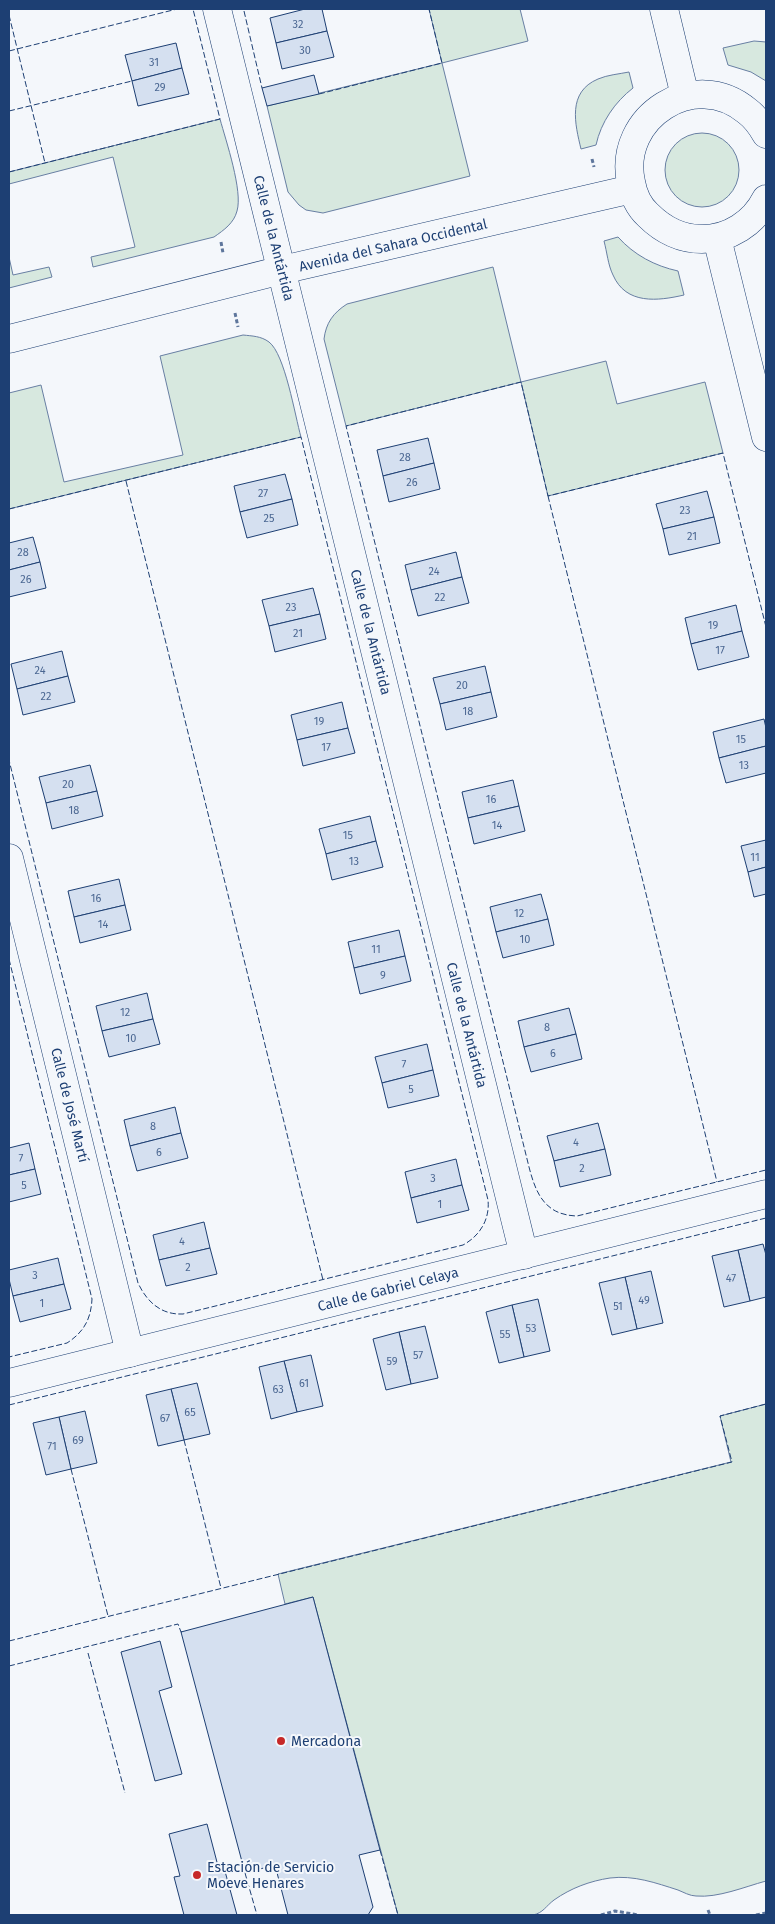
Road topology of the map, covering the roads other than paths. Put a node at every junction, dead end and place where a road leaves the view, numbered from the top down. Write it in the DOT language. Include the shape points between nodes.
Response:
graph roads {
  1 [pos="218,9"];
  2 [pos="664,9"];
  3 [pos="685,96"];
  4 [pos="766,134"];
  5 [pos="632,189"];
  6 [pos="766,200"];
  7 [pos="717,238"];
  8 [pos="282,270"];
  9 [pos="9,339"];
  10 [pos="766,437"];
  11 [pos="9,858"];
  12 [pos="766,1194"];
  13 [pos="524,1255"];
  14 [pos="130,1353"];
  15 [pos="9,1383"];
  1 -- 8 [label="street, Calle de la Antártida"];
  2 -- 3 [label="street"];
  3 -- 4 [label="street" via="702,94 733,101 747,110"];
  3 -- 5 [label="street" via="658,109 638,131 629,159"];
  5 -- 7 [label="street" via="645,213 665,230 691,238"];
  5 -- 8 [label="street, Avenida del Sahara Occidental"];
  6 -- 7 [label="street" via="743,226"];
  7 -- 10 [label="street"];
  8 -- 9 [label="street, Avenida del Sahara Occidental"];
  8 -- 13 [label="street, Calle de la Antártida"];
  11 -- 14 [label="street, Calle de José Martí"];
  12 -- 13 [label="street, Calle de Gabriel Celaya"];
  13 -- 14 [label="street, Calle de Gabriel Celaya"];
  14 -- 15 [label="street, Calle de Gabriel Celaya"];
}
